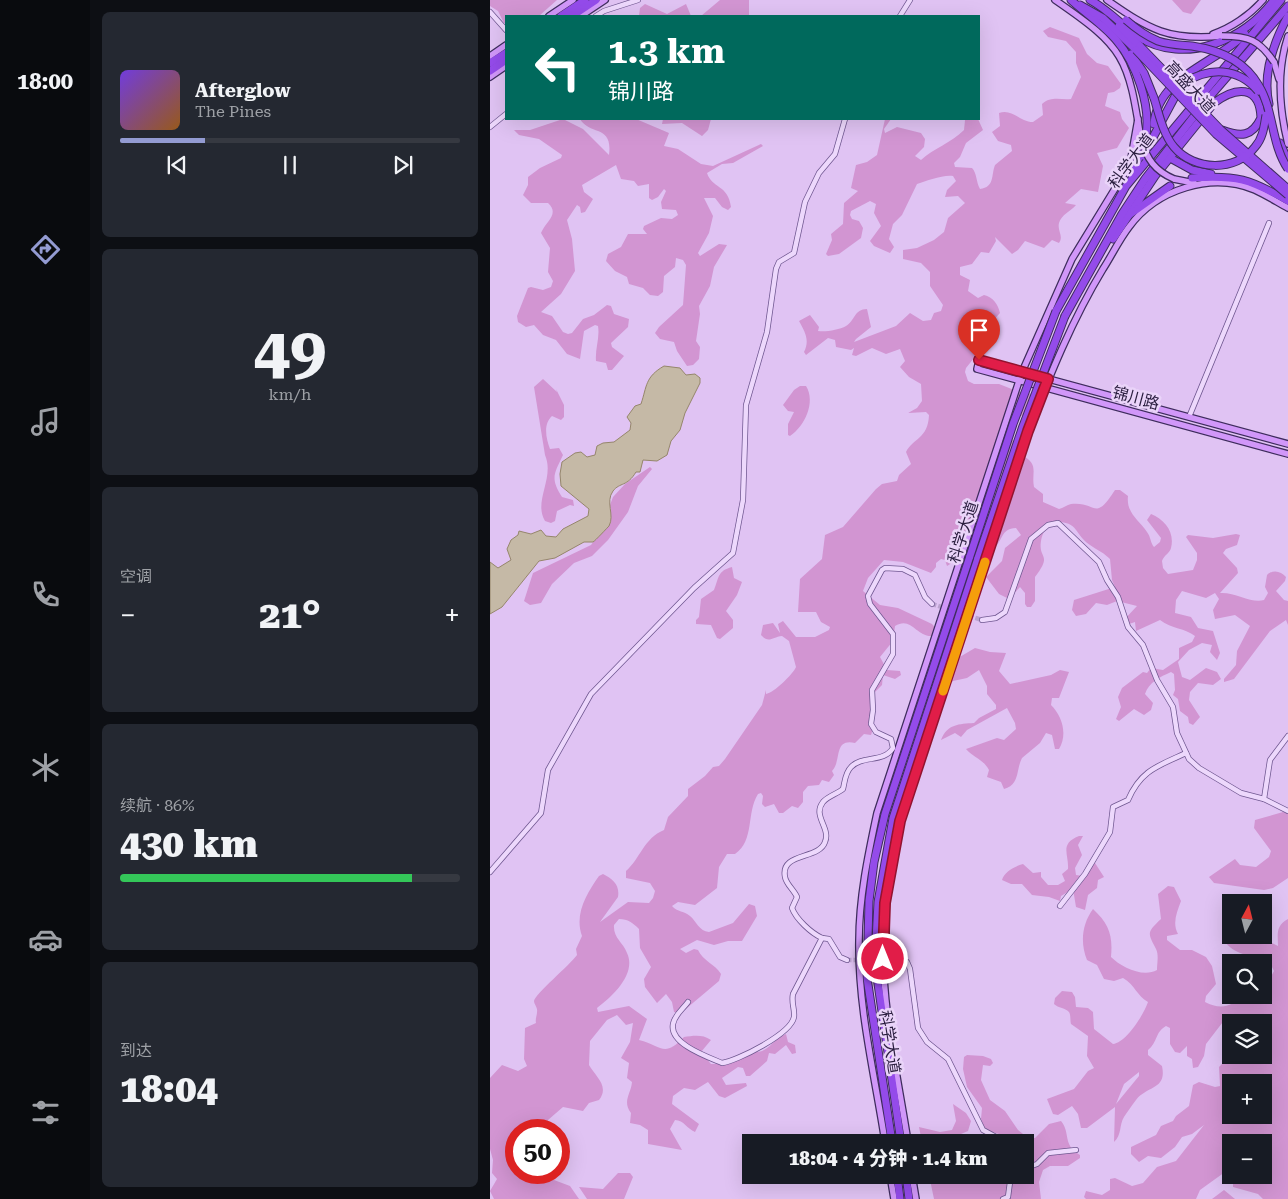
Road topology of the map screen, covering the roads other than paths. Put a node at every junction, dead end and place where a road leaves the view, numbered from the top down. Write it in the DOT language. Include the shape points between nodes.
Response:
graph roads {
  1 [pos="573,0"];
  2 [pos="585,0"];
  3 [pos="596,0"];
  4 [pos="605,0"];
  5 [pos="638,0"];
  6 [pos="910,0"];
  7 [pos="1055,0"];
  8 [pos="1071,0"];
  9 [pos="1089,0"];
  10 [pos="1096,0"];
  11 [pos="1107,0"];
  12 [pos="1263,0"];
  13 [pos="1281,0"];
  14 [pos="1272,3"];
  15 [pos="1288,6"];
  16 [pos="490,12"];
  17 [pos="550,15"];
  18 [pos="562,15"];
  19 [pos="574,15"];
  20 [pos="582,15"];
  21 [pos="598,15"];
  22 [pos="901,15"];
  23 [pos="1288,16"];
  24 [pos="505,29"];
  25 [pos="1288,36"];
  26 [pos="1204,38"];
  27 [pos="1116,40"];
  28 [pos="505,46"];
  29 [pos="1138,48"];
  30 [pos="505,54"];
  31 [pos="490,56"];
  32 [pos="505,61"];
  33 [pos="490,63"];
  34 [pos="505,67"];
  35 [pos="490,71"];
  36 [pos="490,77"];
  37 [pos="1279,81"];
  38 [pos="1265,96"];
  39 [pos="505,115"];
  40 [pos="1138,119"];
  41 [pos="844,120"];
  42 [pos="1154,124"];
  43 [pos="490,127"];
  44 [pos="1220,129"];
  45 [pos="1288,144"];
  46 [pos="1172,159"];
  47 [pos="1288,161"];
  48 [pos="1136,165"];
  49 [pos="1288,169"];
  50 [pos="1223,176"];
  51 [pos="1192,178"];
  52 [pos="1172,182"];
  53 [pos="1199,184"];
  54 [pos="1126,186"];
  55 [pos="1288,189"];
  56 [pos="1288,195"];
  57 [pos="1288,202"];
  58 [pos="1288,208"];
  59 [pos="1129,215"];
  60 [pos="1269,223"];
  61 [pos="1090,272"];
  62 [pos="1022,372"];
  63 [pos="1048,379"];
  64 [pos="1019,380"];
  65 [pos="1045,387"];
  66 [pos="1190,417"];
  67 [pos="1288,444"];
  68 [pos="1288,454"];
  69 [pos="932,604"];
  70 [pos="982,620"];
  71 [pos="1288,736"];
  72 [pos="1186,753"];
  73 [pos="1264,799"];
  74 [pos="1288,811"];
  75 [pos="490,872"];
  76 [pos="1060,906"];
  77 [pos="822,938"];
  78 [pos="847,960"];
  79 [pos="896,960"];
  80 [pos="688,1002"];
  81 [pos="896,1110"];
  82 [pos="884,1134"];
  83 [pos="891,1134"];
  84 [pos="900,1134"];
  85 [pos="904,1134"];
  86 [pos="906,1134"];
  87 [pos="991,1134"];
  88 [pos="1076,1150"];
  89 [pos="1034,1165"];
  90 [pos="892,1184"];
  91 [pos="898,1184"];
  92 [pos="907,1184"];
  93 [pos="914,1184"];
  94 [pos="1010,1184"];
  95 [pos="894,1199"];
  96 [pos="900,1199"];
  97 [pos="909,1199"];
  98 [pos="916,1199"];
  99 [pos="1003,1199"];
  1 -- 17 [label="main road"];
  2 -- 18 [label="highway"];
  3 -- 19 [label="highway"];
  4 -- 20 [label="main road"];
  5 -- 21 [label="street"];
  6 -- 22 [label="street"];
  7 -- 40 [label="main road" via="1111,43 1124,62 1133,88"];
  8 -- 27 [label="highway"];
  8 -- 29 [label="highway, 高盛大道" via="1103,18"];
  9 -- 14 [label="highway" via="1105,8 1140,37 1171,48 1197,50 1225,41 1244,29"];
  9 -- 29 [label="highway, 高盛大道"];
  10 -- 38 [label="highway, bridge" via="1107,4 1138,30 1158,41 1209,49 1235,59"];
  11 -- 26 [label="main road, 高盛大道" via="1156,31 1181,38"];
  12 -- 26 [label="main road" via="1225,30"];
  13 -- 54 [label="highway, 科学大道"];
  14 -- 42 [label="highway" via="1240,39 1165,92 1158,102"];
  15 -- 61 [label="highway, 科学大道" via="1206,101 1145,179"];
  16 -- 24 [label="street"];
  23 -- 38 [label="highway" via="1272,49"];
  25 -- 37 [label="main road"];
  26 -- 37 [label="main road, 高盛大道, bridge" via="1238,36 1253,40 1264,47 1274,62"];
  27 -- 38 [label="highway, bridge" via="1144,73 1164,130 1174,148 1183,156 1206,165 1233,164 1255,148 1263,134"];
  27 -- 48 [label="highway" via="1130,59 1144,98 1146,134"];
  28 -- 31 [label="main road"];
  29 -- 44 [label="highway, 高盛大道, bridge"];
  29 -- 56 [label="highway, 高盛大道, bridge" via="1216,134"];
  30 -- 33 [label="highway"];
  32 -- 35 [label="highway"];
  34 -- 36 [label="main road"];
  37 -- 45 [label="main road" via="1281,116"];
  38 -- 47 [label="highway"];
  38 -- 48 [label="highway, bridge" via="1242,77 1214,70 1204,72 1184,83 1174,95 1149,149"];
  38 -- 49 [label="highway, bridge" via="1277,145"];
  39 -- 43 [label="street"];
  40 -- 52 [label="main road, bridge" via="1141,140 1151,164"];
  40 -- 62 [label="main road, 科学大道" via="1130,164 1072,259"];
  41 -- 75 [label="street" via="834,154 819,173 805,202 794,253 779,262 776,269 767,332 746,405 743,500 733,553 591,694 548,770 541,813"];
  44 -- 55 [label="highway, 高盛大道, bridge"];
  44 -- 59 [label="highway" via="1244,136 1251,132 1261,118 1257,100 1237,90 1214,103 1155,176"];
  46 -- 50 [label="highway" via="1192,170"];
  48 -- 54 [label="highway"];
  50 -- 51 [label="highway"];
  50 -- 57 [label="highway" via="1248,180"];
  52 -- 53 [label="main road"];
  52 -- 59 [label="highway"];
  53 -- 58 [label="main road" via="1227,183 1254,190"];
  53 -- 63 [label="main road, 科学大道" via="1182,187 1161,197 1129,226 1074,320"];
  54 -- 83 [label="highway, 科学大道, bridge" via="1056,311 1013,424 885,814 870,892 866,941 867,978"];
  59 -- 61 [label="highway"];
  60 -- 66 [label="street"];
  61 -- 81 [label="highway, 科学大道, bridge" via="1066,316 1023,426 893,818 876,931 877,977"];
  62 -- 63 [label="main road, 锦川路"];
  62 -- 64 [label="main road, 科学大道"];
  62 -- 64 [label="main road, 锦川路" via="979,360 977,369"];
  63 -- 65 [label="main road, 科学大道"];
  63 -- 66 [label="main road, 锦川路"];
  64 -- 65 [label="main road, 锦川路"];
  64 -- 82 [label="main road, 科学大道" via="877,813 866,862 859,941 860,979"];
  65 -- 68 [label="main road, 锦川路"];
  65 -- 86 [label="main road, 科学大道" via="900,821 891,864 884,913 884,977"];
  66 -- 67 [label="main road, 锦川路"];
  69 -- 77 [label="street" via="925,597 915,574 896,568 882,570 868,596 870,604 893,634 893,654 872,690 871,724 876,732 891,739 893,748 886,755 850,767 843,789 827,798 820,808 820,820 826,836 823,847 793,860 784,875 797,896 792,908 794,912 814,934"];
  70 -- 72 [label="street" via="996,618 1005,612 1031,539 1048,525 1058,523 1099,562 1118,597 1128,627 1143,645 1157,680 1173,707 1177,733"];
  71 -- 73 [label="street" via="1270,760"];
  72 -- 73 [label="street" via="1199,768 1241,793"];
  72 -- 76 [label="street" via="1149,771 1133,786 1128,800 1112,807 1110,832 1085,874"];
  73 -- 74 [label="street"];
  77 -- 78 [label="street" via="829,939 840,957"];
  77 -- 80 [label="street" via="793,994 794,1017 791,1024 766,1044 722,1063 691,1050 674,1032 672,1024 678,1011"];
  79 -- 87 [label="street" via="907,962 910,969 918,1028 927,1042 948,1059 983,1130"];
  81 -- 84 [label="highway, 科学大道"];
  81 -- 85 [label="highway"];
  88 -- 89 [label="street" via="1048,1153"];
  90 -- 95 [label="main road"];
  91 -- 96 [label="highway"];
  92 -- 97 [label="highway"];
  93 -- 98 [label="main road"];
  94 -- 99 [label="street" via="1008,1196"];
}
